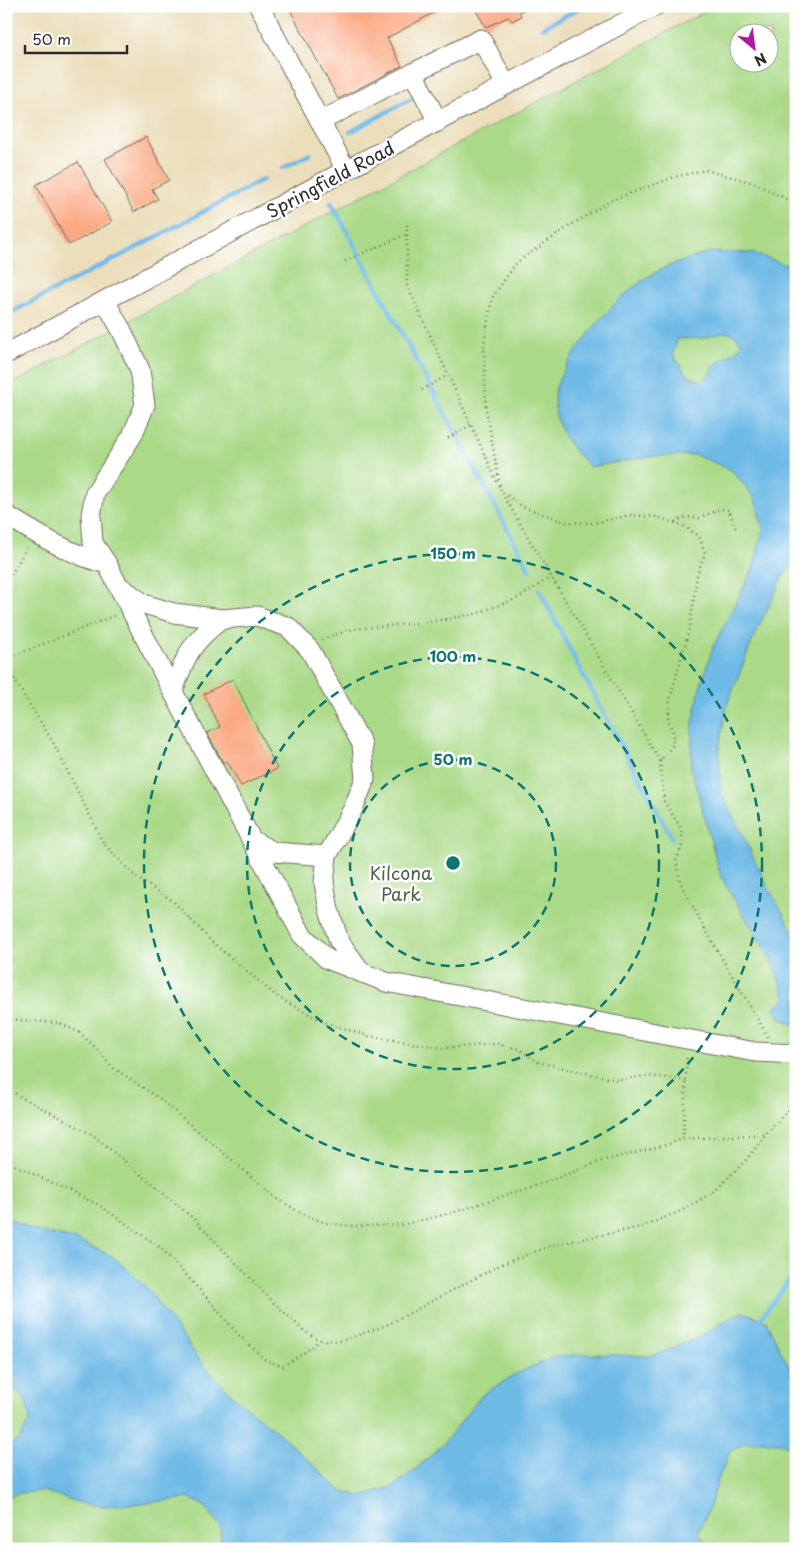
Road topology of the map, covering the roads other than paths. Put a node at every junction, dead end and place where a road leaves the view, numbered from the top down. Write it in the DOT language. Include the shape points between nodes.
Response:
graph roads {
  1 [pos="259,6"];
  2 [pos="655,6"];
  3 [pos="413,73"];
  4 [pos="506,85"];
  5 [pos="321,122"];
  6 [pos="438,122"];
  7 [pos="346,170"];
  8 [pos="105,301"];
  9 [pos="6,354"];
  10 [pos="6,515"];
  11 [pos="107,564"];
  12 [pos="118,585"];
  13 [pos="222,619"];
  14 [pos="173,692"];
  15 [pos="253,841"];
  16 [pos="327,856"];
  17 [pos="362,974"];
  18 [pos="787,1053"];
  1 -- 5 [label="street"];
  2 -- 4 [label="street, Springfield Road"];
  3 -- 4 [label="street" via="482,39"];
  3 -- 5 [label="street"];
  3 -- 6 [label="street"];
  4 -- 6 [label="street, Springfield Road"];
  5 -- 7 [label="street"];
  6 -- 7 [label="street, Springfield Road"];
  7 -- 8 [label="street, Springfield Road"];
  8 -- 9 [label="street, Springfield Road"];
  8 -- 11 [label="street" via="140,370 145,405 132,436 95,493 90,515 93,543"];
  10 -- 11 [label="street" via="85,559"];
  11 -- 12 [label="street"];
  12 -- 13 [label="street" via="144,604 174,613"];
  12 -- 14 [label="street"];
  13 -- 14 [label="street" via="191,647"];
  13 -- 16 [label="street" via="257,616 288,627 310,650 362,744 365,779 353,809"];
  14 -- 15 [label="street"];
  15 -- 16 [label="street" via="274,852"];
  15 -- 17 [label="street" via="302,935 327,959"];
  16 -- 17 [label="street" via="324,883 329,910 339,941"];
  17 -- 18 [label="street" via="386,982 755,1052"];
}
